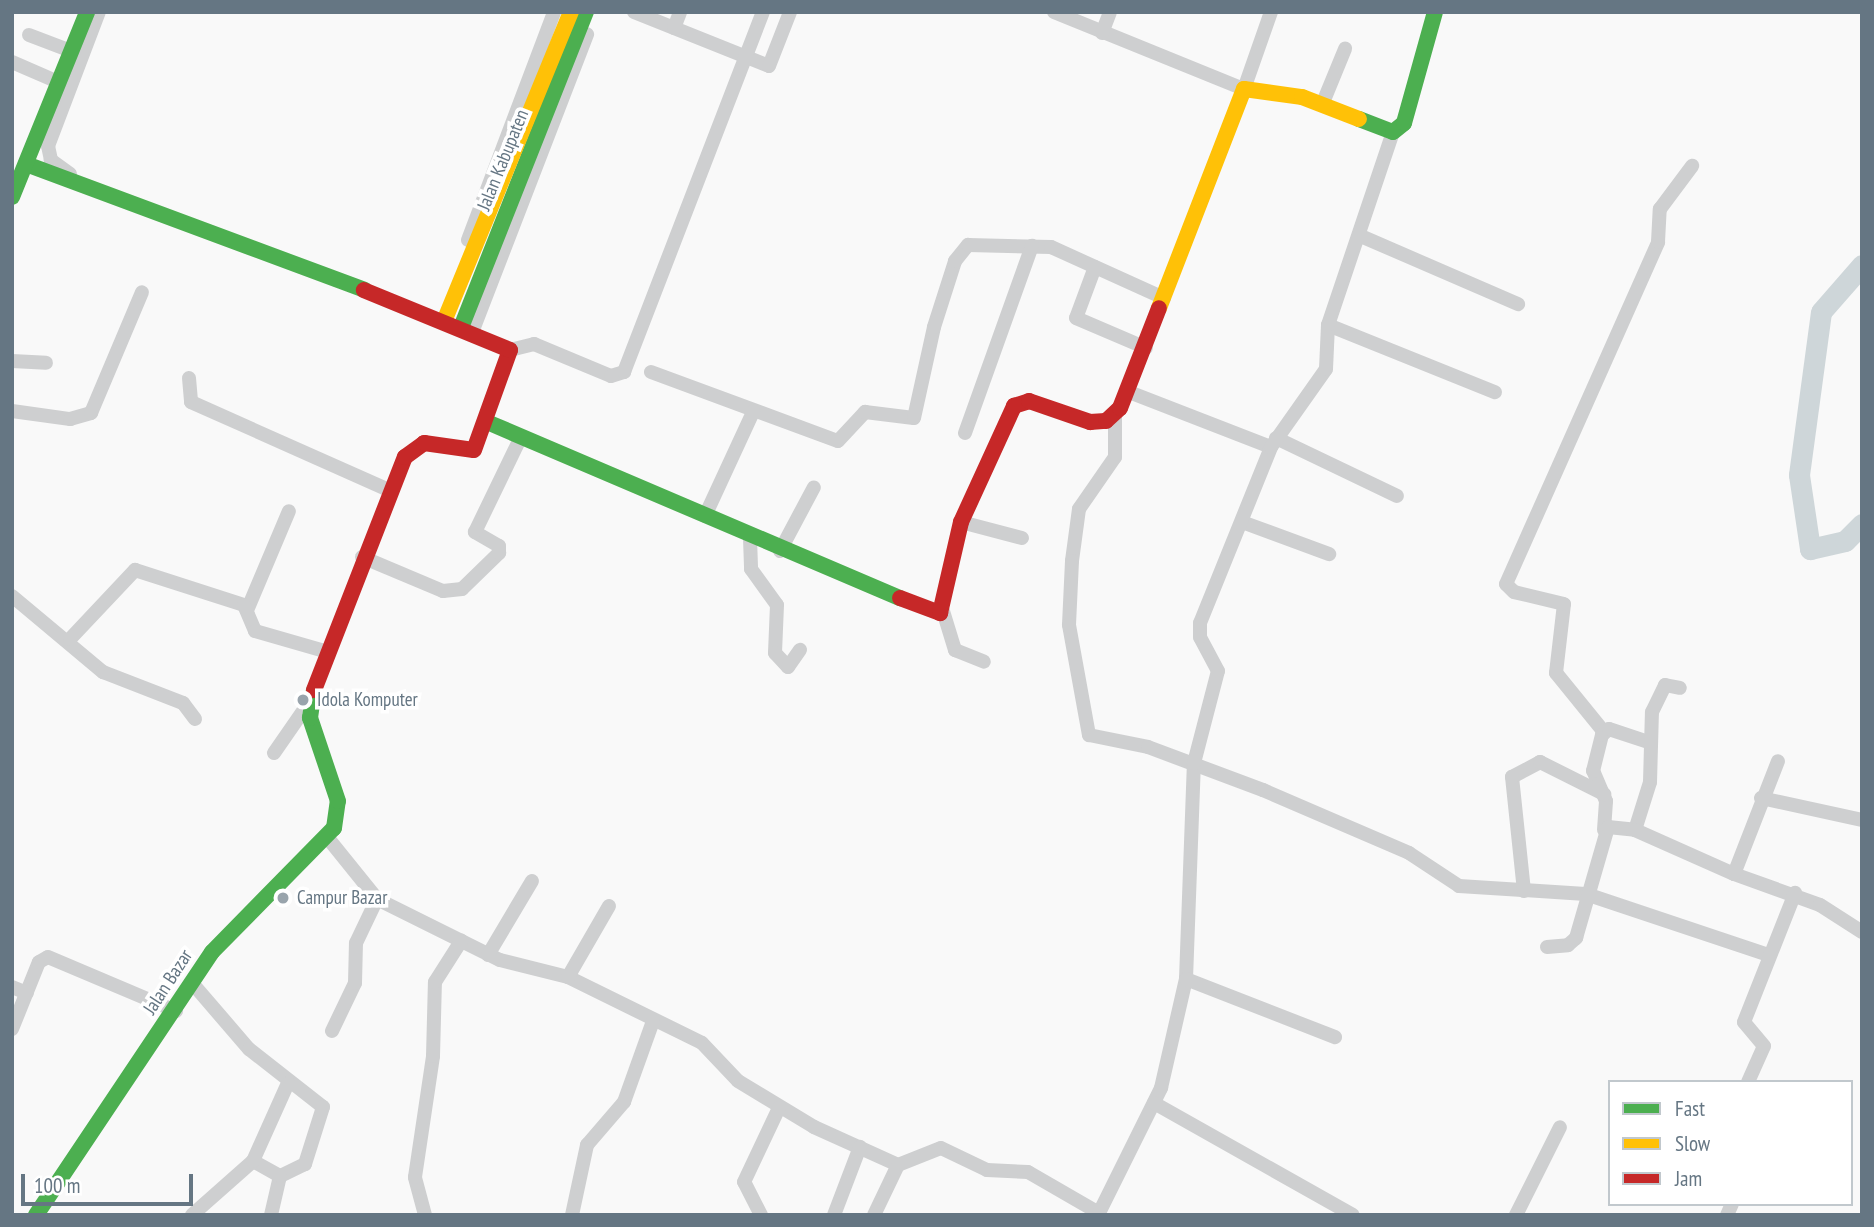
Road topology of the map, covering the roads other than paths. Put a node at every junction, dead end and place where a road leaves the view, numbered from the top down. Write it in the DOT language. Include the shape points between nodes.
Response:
graph roads {
  1 [pos="87,12"];
  2 [pos="100,12"];
  3 [pos="554,12"];
  4 [pos="571,12"];
  5 [pos="585,12"];
  6 [pos="595,12"];
  7 [pos="634,12"];
  8 [pos="680,12"];
  9 [pos="763,12"];
  10 [pos="790,12"];
  11 [pos="1054,12"];
  12 [pos="1110,12"];
  13 [pos="1271,12"];
  14 [pos="1435,12"];
  15 [pos="674,28"];
  16 [pos="1102,33"];
  17 [pos="29,36"];
  18 [pos="1345,49"];
  19 [pos="71,51"];
  20 [pos="746,57"];
  21 [pos="12,62"];
  22 [pos="58,82"];
  23 [pos="1244,89"];
  24 [pos="1322,105"];
  25 [pos="1393,132"];
  26 [pos="26,164"];
  27 [pos="1692,166"];
  28 [pos="12,197"];
  29 [pos="1363,237"];
  30 [pos="1032,246"];
  31 [pos="1095,267"];
  32 [pos="142,292"];
  33 [pos="1164,298"];
  34 [pos="1518,304"];
  35 [pos="445,319"];
  36 [pos="1328,325"];
  37 [pos="467,328"];
  38 [pos="1146,348"];
  39 [pos="510,350"];
  40 [pos="12,361"];
  41 [pos="46,363"];
  42 [pos="651,372"];
  43 [pos="189,378"];
  44 [pos="1129,392"];
  45 [pos="1495,392"];
  46 [pos="12,411"];
  47 [pos="753,412"];
  48 [pos="1115,416"];
  49 [pos="486,422"];
  50 [pos="965,433"];
  51 [pos="521,437"];
  52 [pos="1273,442"];
  53 [pos="814,488"];
  54 [pos="389,490"];
  55 [pos="1397,496"];
  56 [pos="289,511"];
  57 [pos="705,516"];
  58 [pos="961,522"];
  59 [pos="1242,522"];
  60 [pos="750,538"];
  61 [pos="1022,538"];
  62 [pos="780,551"];
  63 [pos="1329,554"];
  64 [pos="362,557"];
  65 [pos="12,596"];
  66 [pos="248,608"];
  67 [pos="943,611"];
  68 [pos="69,639"];
  69 [pos="800,650"];
  70 [pos="328,652"];
  71 [pos="984,662"];
  72 [pos="1680,688"];
  73 [pos="310,701"];
  74 [pos="195,719"];
  75 [pos="1604,732"];
  76 [pos="1648,742"];
  77 [pos="274,753"];
  78 [pos="1777,761"];
  79 [pos="1194,764"];
  80 [pos="1604,793"];
  81 [pos="1761,798"];
  82 [pos="1862,820"];
  83 [pos="1604,830"];
  84 [pos="1635,830"];
  85 [pos="327,837"];
  86 [pos="1734,874"];
  87 [pos="532,881"];
  88 [pos="1524,891"];
  89 [pos="1795,893"];
  90 [pos="1586,894"];
  91 [pos="377,899"];
  92 [pos="608,906"];
  93 [pos="1862,932"];
  94 [pos="461,941"];
  95 [pos="1547,947"];
  96 [pos="488,955"];
  97 [pos="1768,955"];
  98 [pos="568,977"];
  99 [pos="1186,979"];
  100 [pos="193,984"];
  101 [pos="12,987"];
  102 [pos="27,993"];
  103 [pos="163,1004"];
  104 [pos="653,1021"];
  105 [pos="12,1029"];
  106 [pos="332,1031"];
  107 [pos="1335,1037"];
  108 [pos="1749,1080"];
  109 [pos="288,1083"];
  110 [pos="1154,1103"];
  111 [pos="779,1108"];
  112 [pos="1560,1127"];
  113 [pos="860,1147"];
  114 [pos="253,1161"];
  115 [pos="898,1165"];
  116 [pos="280,1176"];
  117 [pos="1101,1214"];
  118 [pos="36,1215"];
  119 [pos="192,1215"];
  120 [pos="271,1215"];
  121 [pos="425,1215"];
  122 [pos="572,1215"];
  123 [pos="761,1215"];
  124 [pos="834,1215"];
  125 [pos="874,1215"];
  126 [pos="1353,1215"];
  127 [pos="1516,1215"];
  1 -- 19 [label="street"];
  2 -- 3 [label="street" via="50,136 55,165 433,310 443,302"];
  4 -- 35 [label="street, Jalan Kabupaten"];
  5 -- 37 [label="street, Jalan Kabupaten"];
  6 -- 37 [label="street"];
  7 -- 15 [label="street"];
  8 -- 15 [label="street"];
  9 -- 20 [label="street"];
  10 -- 20 [label="street" via="769,66"];
  11 -- 16 [label="street"];
  12 -- 16 [label="street"];
  13 -- 23 [label="street"];
  14 -- 25 [label="street" via="1404,123"];
  15 -- 20 [label="street"];
  16 -- 23 [label="street"];
  17 -- 19 [label="street"];
  18 -- 24 [label="street"];
  19 -- 22 [label="street"];
  20 -- 39 [label="street" via="624,372 611,376 534,344"];
  21 -- 22 [label="street"];
  22 -- 26 [label="street"];
  23 -- 24 [label="street"];
  23 -- 33 [label="street"];
  24 -- 25 [label="street"];
  25 -- 29 [label="street"];
  26 -- 28 [label="street"];
  26 -- 35 [label="street"];
  27 -- 75 [label="street" via="1660,209 1658,242 1506,584 1564,604 1556,673"];
  29 -- 34 [label="street"];
  29 -- 36 [label="street"];
  30 -- 31 [label="street"];
  30 -- 47 [label="street" via="973,244 960,251 934,327 912,421 865,412 838,441"];
  30 -- 50 [label="street"];
  31 -- 33 [label="street"];
  31 -- 38 [label="street" via="1076,318"];
  32 -- 46 [label="street" via="91,413 70,419"];
  33 -- 38 [label="street"];
  35 -- 37 [label="street"];
  36 -- 45 [label="street"];
  36 -- 52 [label="street" via="1322,380"];
  37 -- 39 [label="street"];
  38 -- 44 [label="street"];
  39 -- 49 [label="street"];
  40 -- 41 [label="street"];
  42 -- 47 [label="street"];
  43 -- 54 [label="street" via="191,402"];
  44 -- 48 [label="street"];
  44 -- 52 [label="street"];
  47 -- 57 [label="street"];
  48 -- 58 [label="street" via="1090,422 1019,403"];
  48 -- 79 [label="street" via="1115,457 1076,523 1069,625 1083,722 1093,738"];
  49 -- 51 [label="street"];
  49 -- 54 [label="street" via="471,452 416,445"];
  51 -- 57 [label="street"];
  51 -- 64 [label="street" via="475,532 499,545 499,553 462,589 443,591"];
  52 -- 55 [label="street"];
  52 -- 59 [label="street"];
  53 -- 62 [label="street"];
  54 -- 64 [label="street"];
  56 -- 66 [label="street"];
  57 -- 60 [label="street"];
  58 -- 61 [label="street"];
  58 -- 67 [label="street"];
  59 -- 63 [label="street"];
  59 -- 79 [label="street" via="1199,629 1218,671"];
  60 -- 62 [label="street"];
  60 -- 69 [label="street" via="751,569 778,605 775,653 788,667"];
  62 -- 67 [label="street" via="933,612"];
  64 -- 70 [label="street"];
  65 -- 68 [label="street"];
  66 -- 68 [label="street" via="135,570"];
  66 -- 70 [label="street" via="255,631"];
  67 -- 71 [label="street" via="955,650"];
  68 -- 74 [label="street" via="103,672 183,703"];
  70 -- 73 [label="street"];
  72 -- 76 [label="street" via="1663,687"];
  73 -- 77 [label="street"];
  73 -- 85 [label="street, Jalan Bazar" via="312,733 339,811"];
  75 -- 76 [label="street"];
  75 -- 80 [label="street" via="1593,771"];
  76 -- 84 [label="street" via="1650,782"];
  78 -- 81 [label="street"];
  79 -- 88 [label="street" via="1409,853 1459,886"];
  79 -- 99 [label="street"];
  80 -- 83 [label="street"];
  80 -- 88 [label="street" via="1540,762 1511,777"];
  81 -- 82 [label="street"];
  81 -- 86 [label="street"];
  83 -- 84 [label="street" via="1621,825"];
  83 -- 90 [label="street"];
  84 -- 86 [label="street"];
  85 -- 91 [label="street"];
  85 -- 100 [label="street, Jalan Bazar" via="225,936"];
  86 -- 89 [label="street"];
  87 -- 96 [label="street"];
  88 -- 90 [label="street"];
  89 -- 93 [label="street"];
  89 -- 97 [label="street"];
  90 -- 95 [label="street" via="1573,943"];
  90 -- 97 [label="street"];
  91 -- 94 [label="street"];
  91 -- 106 [label="street" via="356,943 355,984"];
  92 -- 98 [label="street"];
  94 -- 96 [label="street"];
  94 -- 121 [label="street" via="435,982 432,1069 415,1177"];
  96 -- 98 [label="street"];
  97 -- 108 [label="street" via="1744,1022 1764,1046"];
  98 -- 104 [label="street"];
  99 -- 107 [label="street"];
  99 -- 110 [label="street"];
  100 -- 103 [label="street, Jalan Bazar"];
  100 -- 109 [label="street" via="249,1049"];
  101 -- 102 [label="street"];
  102 -- 103 [label="street" via="39,962 48,957"];
  102 -- 105 [label="street"];
  103 -- 118 [label="street, Jalan Bazar"];
  104 -- 111 [label="street" via="702,1043 738,1081"];
  104 -- 122 [label="street" via="624,1102 586,1145"];
  109 -- 114 [label="street"];
  109 -- 116 [label="street" via="324,1111 303,1167"];
  110 -- 117 [label="street"];
  110 -- 126 [label="street"];
  111 -- 113 [label="street"];
  111 -- 123 [label="street" via="744,1182"];
  112 -- 127 [label="street"];
  113 -- 115 [label="street"];
  113 -- 124 [label="street"];
  114 -- 116 [label="street"];
  114 -- 119 [label="street"];
  115 -- 117 [label="street" via="941,1148 993,1171 1028,1172"];
  115 -- 125 [label="street"];
  116 -- 120 [label="street"];
}
